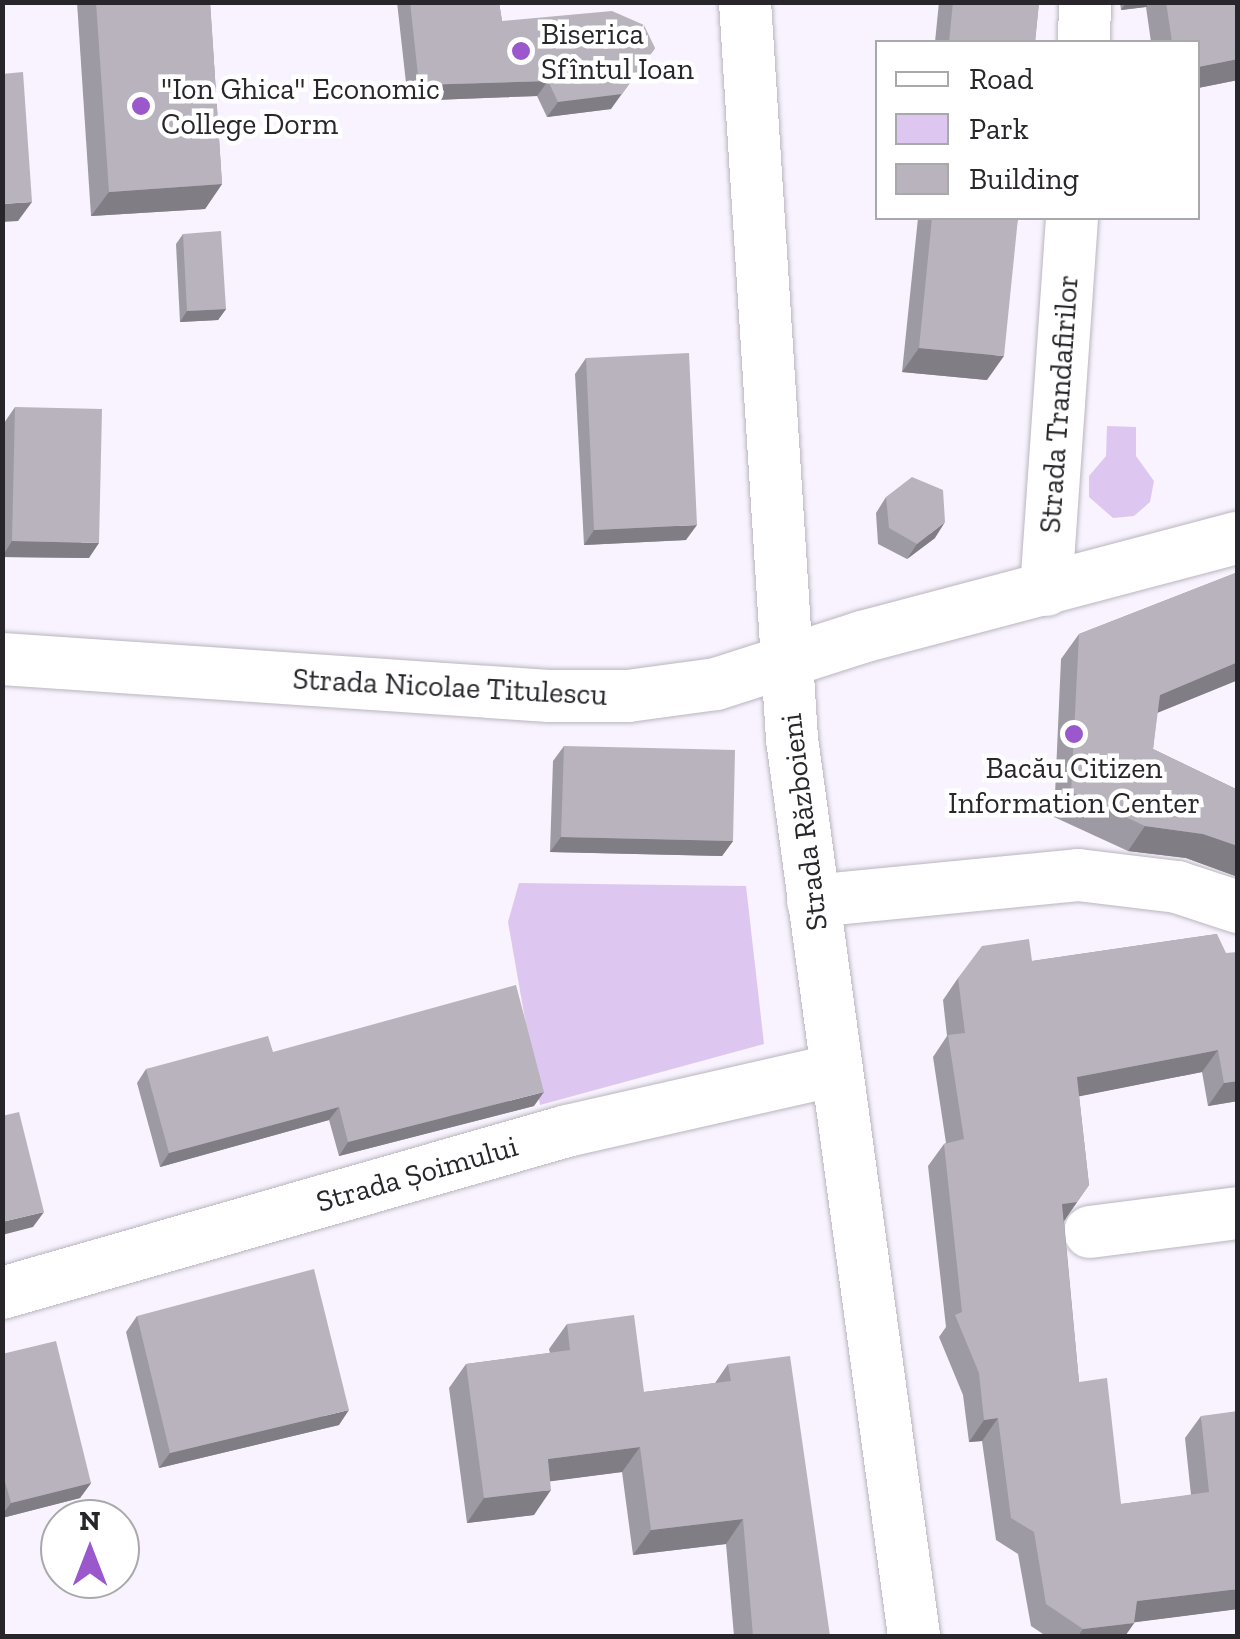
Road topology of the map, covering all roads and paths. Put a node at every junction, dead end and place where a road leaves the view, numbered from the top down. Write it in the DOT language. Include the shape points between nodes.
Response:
graph roads {
  1 [pos="744,2"];
  2 [pos="1085,2"];
  3 [pos="1084,40"];
  4 [pos="1072,220"];
  5 [pos="1238,538"];
  6 [pos="1046,590"];
  7 [pos="2,659"];
  8 [pos="786,660"];
  9 [pos="813,902"];
  10 [pos="1238,907"];
  11 [pos="835,1070"];
  12 [pos="1238,1213"];
  13 [pos="1090,1232"];
  14 [pos="2,1293"];
  15 [pos="914,1636"];
  1 -- 8 [label="street, Strada Războieni"];
  2 -- 3 [label="street"];
  4 -- 6 [label="street, Strada Trandafirilor"];
  5 -- 6 [label="street, Strada Nicolae Titulescu"];
  6 -- 8 [label="street, Strada Nicolae Titulescu"];
  7 -- 8 [label="street, Strada Nicolae Titulescu" via="549,696 628,696 716,684"];
  8 -- 9 [label="street, Strada Războieni"];
  9 -- 10 [label="street" via="1078,875 1177,887"];
  9 -- 11 [label="street, Strada Războieni"];
  11 -- 14 [label="street, Strada Șoimului" via="567,1130"];
  11 -- 15 [label="street, Strada Războieni"];
  12 -- 13 [label="street"];
}
